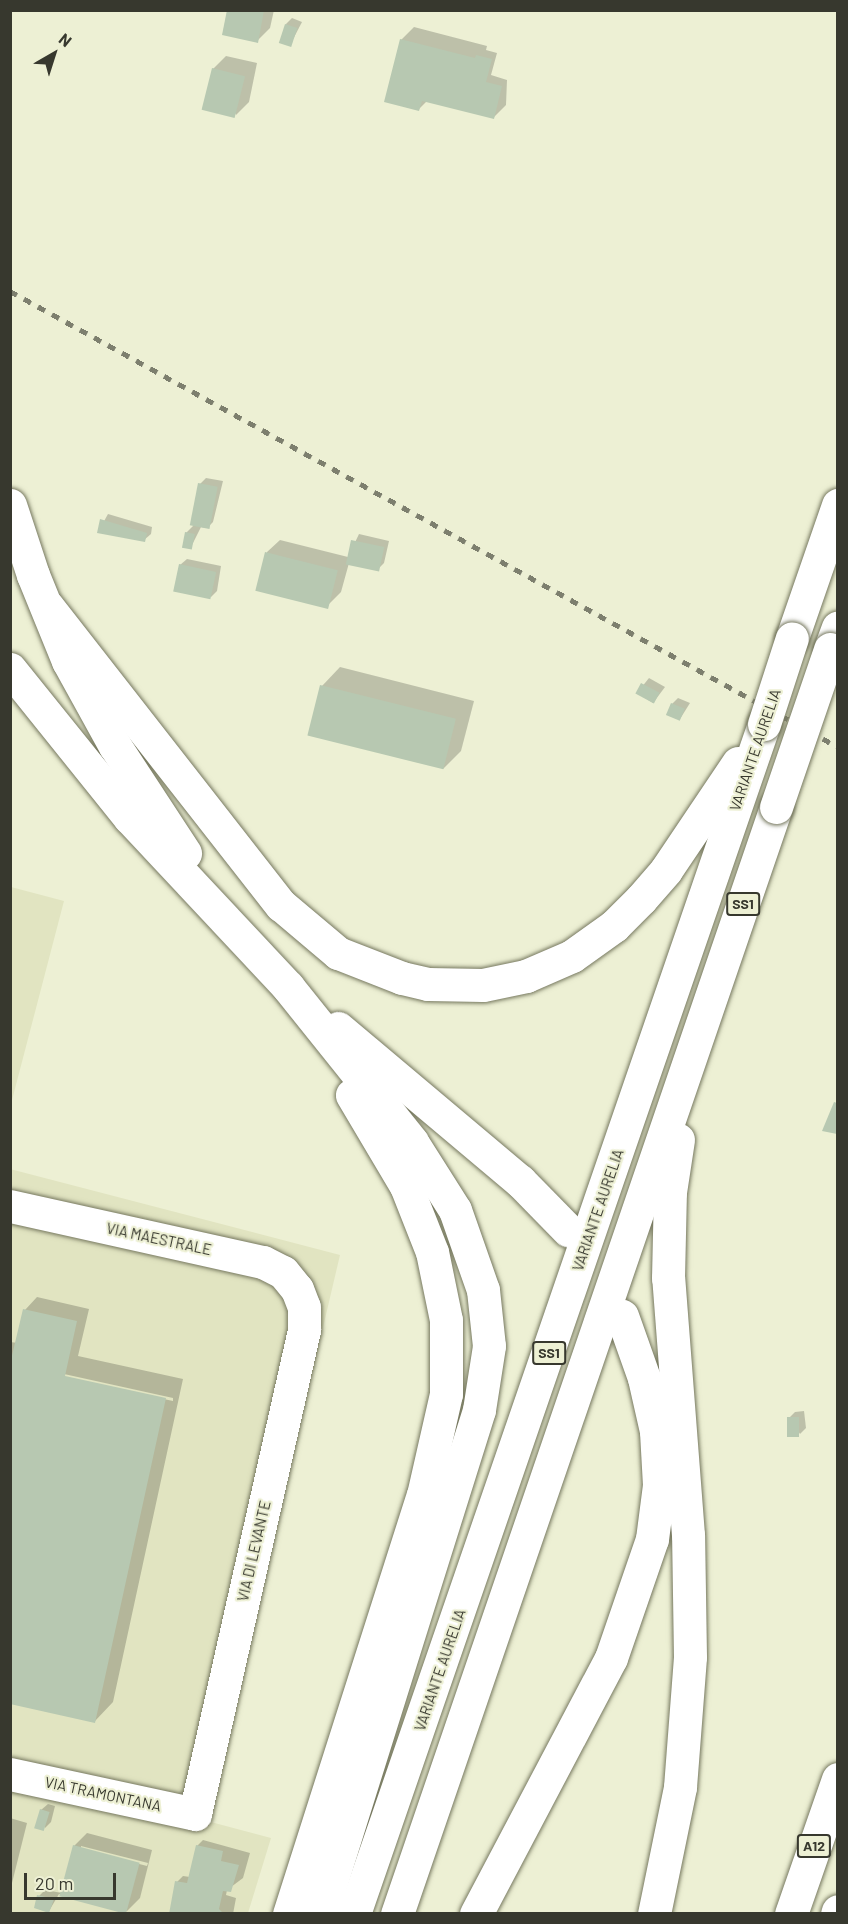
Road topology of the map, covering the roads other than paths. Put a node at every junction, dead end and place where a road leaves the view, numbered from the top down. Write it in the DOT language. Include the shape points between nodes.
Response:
graph roads {
  1 [pos="10,504"];
  2 [pos="837,505"];
  3 [pos="46,606"];
  4 [pos="834,638"];
  5 [pos="10,669"];
  6 [pos="732,789"];
  7 [pos="229,920"];
  8 [pos="288,987"];
  9 [pos="710,1000"];
  10 [pos="10,1206"];
  11 [pos="568,1230"];
  12 [pos="297,1289"];
  13 [pos="622,1316"];
  14 [pos="10,1774"];
  15 [pos="837,1779"];
  16 [pos="195,1814"];
  17 [pos="289,1914"];
  18 [pos="321,1914"];
  19 [pos="354,1914"];
  20 [pos="397,1914"];
  21 [pos="476,1914"];
  22 [pos="654,1914"];
  23 [pos="791,1914"];
  1 -- 3 [label="main road"];
  2 -- 6 [label="main road, VARIANTE AURELIA, bridge" via="764,724"];
  3 -- 6 [label="main road" via="281,905 329,947 361,965 402,978 428,984 483,985 526,976 572,956 614,926 641,899"];
  3 -- 7 [label="main road" via="68,661 115,746"];
  4 -- 9 [label="main road, SS1, bridge"];
  5 -- 7 [label="main road" via="130,818"];
  6 -- 19 [label="main road, VARIANTE AURELIA / SS1"];
  7 -- 8 [label="main road"];
  8 -- 11 [label="main road" via="436,1108 520,1181"];
  8 -- 17 [label="main road" via="415,1207 437,1270 448,1355 443,1415 428,1478"];
  8 -- 18 [label="main road" via="412,1142 446,1193 478,1271 489,1346 474,1428"];
  9 -- 20 [label="main road, SS1"];
  9 -- 22 [label="main road" via="675,1155 668,1224 668,1278 688,1535 690,1657 680,1787"];
  10 -- 12 [label="main road, VIA MAESTRALE" via="263,1262 282,1272"];
  12 -- 16 [label="main road, VIA DI LEVANTE" via="304,1308 304,1330"];
  13 -- 21 [label="main road" via="644,1378 658,1451 657,1515 647,1558 611,1658"];
  14 -- 16 [label="main road, VIA TRAMONTANA"];
  15 -- 23 [label="main road, A12"];
}
